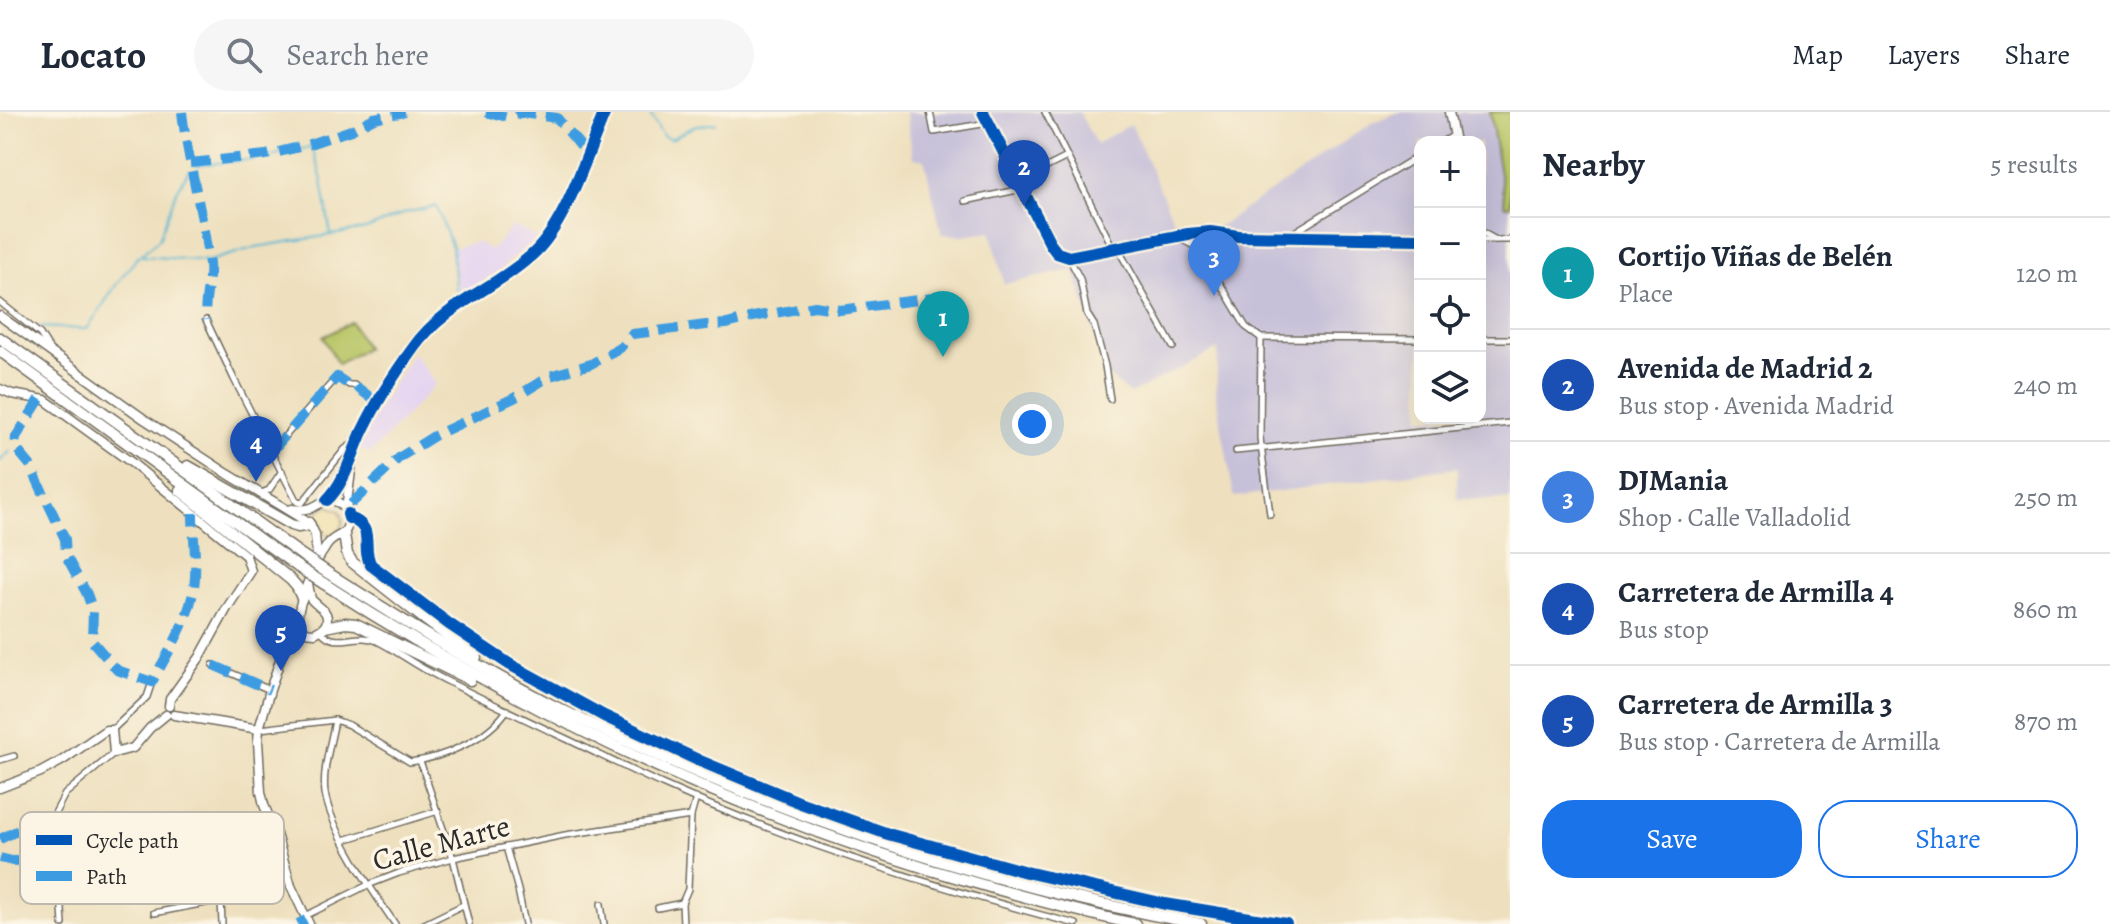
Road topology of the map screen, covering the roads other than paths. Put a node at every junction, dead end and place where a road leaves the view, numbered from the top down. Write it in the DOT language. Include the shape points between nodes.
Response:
graph roads {
  1 [pos="605,112"];
  2 [pos="930,112"];
  3 [pos="983,112"];
  4 [pos="1045,112"];
  5 [pos="1449,112"];
  6 [pos="988,123"];
  7 [pos="1454,136"];
  8 [pos="1068,157"];
  9 [pos="1414,159"];
  10 [pos="1020,185"];
  11 [pos="965,201"];
  12 [pos="1486,234"];
  13 [pos="1177,236"];
  14 [pos="1286,236"];
  15 [pos="1202,238"];
  16 [pos="1414,239"];
  17 [pos="1486,240"];
  18 [pos="1497,240"];
  19 [pos="1510,240"];
  20 [pos="1194,245"];
  21 [pos="1115,248"];
  22 [pos="1069,257"];
  23 [pos="1208,263"];
  24 [pos="0,302"];
  25 [pos="0,316"];
  26 [pos="206,320"];
  27 [pos="40,334"];
  28 [pos="0,338"];
  29 [pos="1261,338"];
  30 [pos="1414,339"];
  31 [pos="1486,339"];
  32 [pos="1510,339"];
  33 [pos="38,345"];
  34 [pos="1173,347"];
  35 [pos="0,351"];
  36 [pos="52,355"];
  37 [pos="0,389"];
  38 [pos="1110,399"];
  39 [pos="378,403"];
  40 [pos="1510,423"];
  41 [pos="359,439"];
  42 [pos="1260,448"];
  43 [pos="272,451"];
  44 [pos="354,451"];
  45 [pos="1236,451"];
  46 [pos="158,452"];
  47 [pos="147,458"];
  48 [pos="282,471"];
  49 [pos="277,481"];
  50 [pos="260,493"];
  51 [pos="327,500"];
  52 [pos="275,502"];
  53 [pos="314,507"];
  54 [pos="286,509"];
  55 [pos="347,514"];
  56 [pos="1270,514"];
  57 [pos="311,527"];
  58 [pos="344,534"];
  59 [pos="332,540"];
  60 [pos="317,559"];
  61 [pos="300,561"];
  62 [pos="326,578"];
  63 [pos="308,584"];
  64 [pos="315,604"];
  65 [pos="300,608"];
  66 [pos="323,629"];
  67 [pos="306,632"];
  68 [pos="285,647"];
  69 [pos="213,665"];
  70 [pos="499,676"];
  71 [pos="152,682"];
  72 [pos="270,690"];
  73 [pos="523,701"];
  74 [pos="507,710"];
  75 [pos="170,712"];
  76 [pos="335,720"];
  77 [pos="259,729"];
  78 [pos="112,730"];
  79 [pos="114,753"];
  80 [pos="14,756"];
  81 [pos="0,760"];
  82 [pos="420,761"];
  83 [pos="0,788"];
  84 [pos="696,798"];
  85 [pos="438,811"];
  86 [pos="56,812"];
  87 [pos="268,812"];
  88 [pos="691,816"];
  89 [pos="344,840"];
  90 [pos="506,847"];
  91 [pos="453,858"];
  92 [pos="284,862"];
  93 [pos="368,885"];
  94 [pos="682,903"];
  95 [pos="62,904"];
  96 [pos="200,904"];
  97 [pos="221,904"];
  98 [pos="463,904"];
  99 [pos="601,904"];
  100 [pos="658,908"];
  101 [pos="154,913"];
  102 [pos="304,921"];
  103 [pos="63,924"];
  104 [pos="222,924"];
  105 [pos="395,924"];
  106 [pos="424,924"];
  107 [pos="469,924"];
  108 [pos="525,924"];
  109 [pos="604,924"];
  110 [pos="683,924"];
  111 [pos="1076,924"];
  112 [pos="1135,924"];
  113 [pos="1201,924"];
  114 [pos="1286,924"];
  1 -- 39 [label="street" via="548,237 525,260 435,323"];
  2 -- 6 [label="street" via="934,132"];
  3 -- 6 [label="street"];
  4 -- 8 [label="street"];
  5 -- 7 [label="street"];
  6 -- 10 [label="street"];
  8 -- 10 [label="street"];
  8 -- 21 [label="street"];
  9 -- 14 [label="street"];
  10 -- 11 [label="street"];
  10 -- 22 [label="street" via="1051,245"];
  12 -- 18 [label="street"];
  13 -- 15 [label="street"];
  13 -- 20 [label="street"];
  13 -- 21 [label="street"];
  14 -- 15 [label="street" via="1210,232"];
  14 -- 16 [label="street"];
  15 -- 20 [label="street" via="1193,238"];
  15 -- 23 [label="street"];
  17 -- 18 [label="street"];
  18 -- 19 [label="street"];
  20 -- 23 [label="street"];
  21 -- 22 [label="street"];
  21 -- 34 [label="street"];
  22 -- 38 [label="street" via="1094,325"];
  23 -- 29 [label="street" via="1246,327"];
  24 -- 27 [label="street"];
  25 -- 33 [label="street"];
  26 -- 43 [label="street"];
  27 -- 33 [label="street"];
  27 -- 36 [label="street"];
  28 -- 46 [label="highway"];
  29 -- 30 [label="street"];
  29 -- 42 [label="street"];
  31 -- 32 [label="street"];
  33 -- 36 [label="street"];
  35 -- 47 [label="highway"];
  36 -- 50 [label="street"];
  37 -- 75 [label="street" via="45,400 246,556 251,571 170,699"];
  39 -- 41 [label="street"];
  39 -- 43 [label="street" via="337,377"];
  40 -- 42 [label="street"];
  41 -- 44 [label="street"];
  41 -- 48 [label="street" via="302,503"];
  42 -- 45 [label="street"];
  42 -- 56 [label="street"];
  43 -- 48 [label="street"];
  44 -- 51 [label="street"];
  44 -- 55 [label="street"];
  46 -- 57 [label="highway" via="291,525"];
  46 -- 61 [label="highway"];
  47 -- 61 [label="highway"];
  47 -- 65 [label="highway" via="157,472 291,580"];
  48 -- 49 [label="street"];
  49 -- 50 [label="street"];
  49 -- 52 [label="street"];
  50 -- 52 [label="street"];
  51 -- 53 [label="street"];
  51 -- 55 [label="street" via="339,503"];
  52 -- 54 [label="street"];
  53 -- 54 [label="street"];
  53 -- 57 [label="street"];
  54 -- 57 [label="street"];
  55 -- 58 [label="street"];
  55 -- 114 [label="street" via="365,531 367,560 378,573 449,624 523,672 700,761 888,834 1165,904"];
  57 -- 59 [label="street" via="322,539"];
  57 -- 60 [label="street"];
  58 -- 59 [label="street"];
  58 -- 70 [label="highway" via="352,562"];
  59 -- 60 [label="street"];
  60 -- 63 [label="street"];
  61 -- 62 [label="highway, bridge"];
  62 -- 70 [label="highway"];
  62 -- 73 [label="highway" via="430,650"];
  63 -- 64 [label="street"];
  63 -- 65 [label="street"];
  64 -- 65 [label="street"];
  64 -- 66 [label="street" via="326,612"];
  65 -- 67 [label="street" via="299,625"];
  65 -- 68 [label="street"];
  66 -- 67 [label="street"];
  66 -- 73 [label="highway" via="356,624 504,697"];
  66 -- 74 [label="street" via="334,641 374,640"];
  67 -- 68 [label="street"];
  68 -- 72 [label="street"];
  69 -- 72 [label="street"];
  70 -- 113 [label="highway" via="681,766 858,835 1096,904"];
  71 -- 78 [label="street" via="147,697"];
  72 -- 77 [label="street"];
  73 -- 112 [label="highway" via="637,758 829,837 918,867"];
  74 -- 82 [label="street" via="474,742"];
  74 -- 84 [label="street"];
  75 -- 77 [label="street"];
  75 -- 79 [label="street" via="133,748"];
  76 -- 77 [label="street"];
  76 -- 82 [label="street" via="410,762"];
  76 -- 89 [label="street" via="325,792"];
  77 -- 87 [label="street" via="261,792"];
  78 -- 79 [label="street"];
  78 -- 83 [label="street" via="63,760"];
  79 -- 86 [label="street" via="65,794"];
  80 -- 81 [label="street"];
  82 -- 85 [label="street"];
  84 -- 88 [label="street"];
  84 -- 111 [label="street" via="867,863"];
  85 -- 89 [label="street"];
  85 -- 91 [label="street"];
  88 -- 90 [label="street, Calle Marte"];
  88 -- 94 [label="street" via="688,889"];
  89 -- 93 [label="street"];
  90 -- 91 [label="street, Calle Marte"];
  90 -- 108 [label="street"];
  91 -- 93 [label="street, Calle Marte"];
  91 -- 98 [label="street"];
  92 -- 102 [label="street"];
  93 -- 102 [label="street, Calle Marte"];
  93 -- 105 [label="street"];
  94 -- 100 [label="street"];
  94 -- 110 [label="street"];
  95 -- 103 [label="street"];
  96 -- 101 [label="street"];
  97 -- 104 [label="street"];
  98 -- 106 [label="street"];
  98 -- 107 [label="street"];
  99 -- 109 [label="street"];
}
